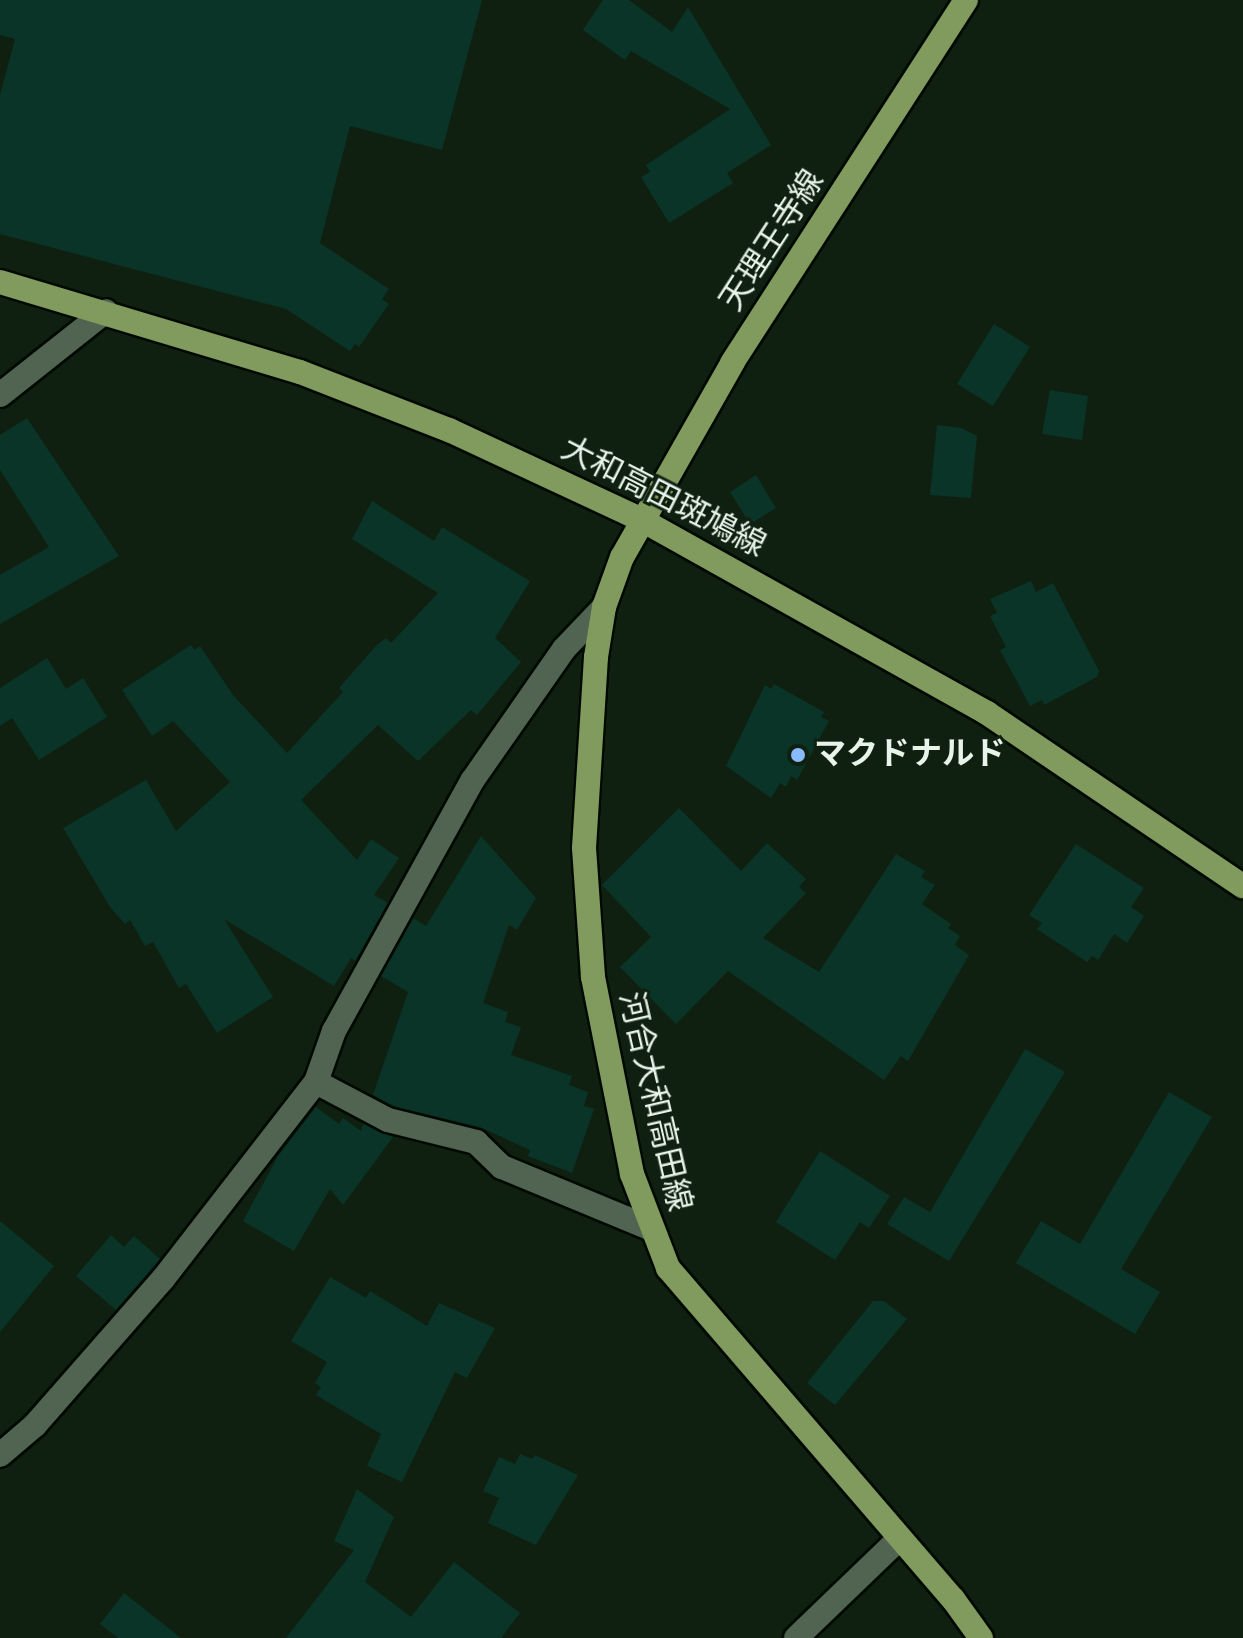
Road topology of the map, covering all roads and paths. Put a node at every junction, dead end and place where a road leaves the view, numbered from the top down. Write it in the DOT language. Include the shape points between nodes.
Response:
graph roads {
  1 [pos="966,0"];
  2 [pos="0,282"];
  3 [pos="106,311"];
  4 [pos="0,395"];
  5 [pos="640,519"];
  6 [pos="604,607"];
  7 [pos="1243,886"];
  8 [pos="316,1082"];
  9 [pos="649,1228"];
  10 [pos="0,1455"];
  11 [pos="900,1538"];
  12 [pos="796,1638"];
  13 [pos="981,1638"];
  1 -- 5 [label="main road, 天理王寺線" via="733,362"];
  2 -- 3 [label="main road, 大和高田斑鳩線"];
  3 -- 4 [label="street"];
  3 -- 5 [label="main road, 大和高田斑鳩線" via="381,403"];
  5 -- 6 [label="main road, 河合大和高田線"];
  5 -- 7 [label="main road, 大和高田斑鳩線" via="987,713"];
  6 -- 8 [label="street" via="564,649 472,781 334,1031"];
  6 -- 9 [label="main road, 河合大和高田線" via="584,848 587,921 632,1174"];
  8 -- 9 [label="street" via="388,1120 476,1142 502,1167"];
  8 -- 10 [label="street" via="163,1279 35,1425"];
  9 -- 11 [label="main road, 河合大和高田線" via="668,1268 697,1307"];
  11 -- 12 [label="street"];
  11 -- 13 [label="main road, 河合大和高田線"];
}
